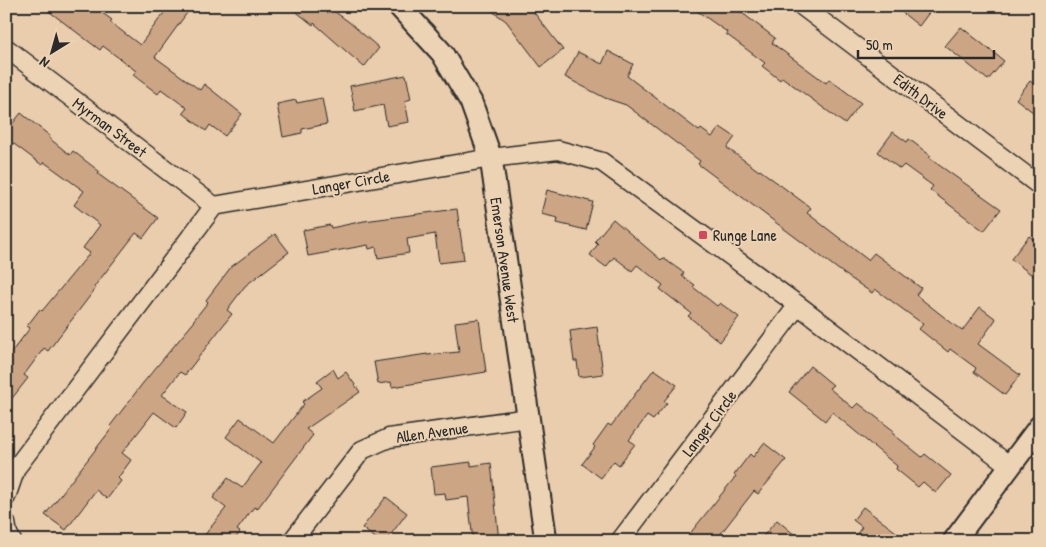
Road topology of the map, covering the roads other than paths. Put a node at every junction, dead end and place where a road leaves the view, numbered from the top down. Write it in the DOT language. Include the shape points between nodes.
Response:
graph roads {
  1 [pos="399,6"];
  2 [pos="802,6"];
  3 [pos="6,48"];
  4 [pos="490,158"];
  5 [pos="1040,186"];
  6 [pos="214,206"];
  7 [pos="798,305"];
  8 [pos="528,418"];
  9 [pos="1040,426"];
  10 [pos="1010,466"];
  11 [pos="6,497"];
  12 [pos="6,522"];
  13 [pos="12,541"];
  14 [pos="292,541"];
  15 [pos="546,541"];
  16 [pos="620,541"];
  17 [pos="954,541"];
  1 -- 4 [label="street, Emerson Avenue West" via="442,53 471,102"];
  2 -- 5 [label="street, Edith Drive"];
  3 -- 6 [label="street, Myrman Street"];
  4 -- 6 [label="street, Langer Circle"];
  4 -- 7 [label="street, Langer Circle" via="558,150 602,162"];
  4 -- 8 [label="street, Emerson Avenue West"];
  6 -- 11 [label="street" via="16,468"];
  7 -- 10 [label="street, Langer Circle"];
  7 -- 16 [label="street, Langer Circle"];
  8 -- 14 [label="street, Allen Avenue" via="389,438 362,450"];
  8 -- 15 [label="street, Emerson Avenue West"];
  9 -- 10 [label="street"];
  10 -- 17 [label="street"];
  12 -- 13 [label="street"];
}
